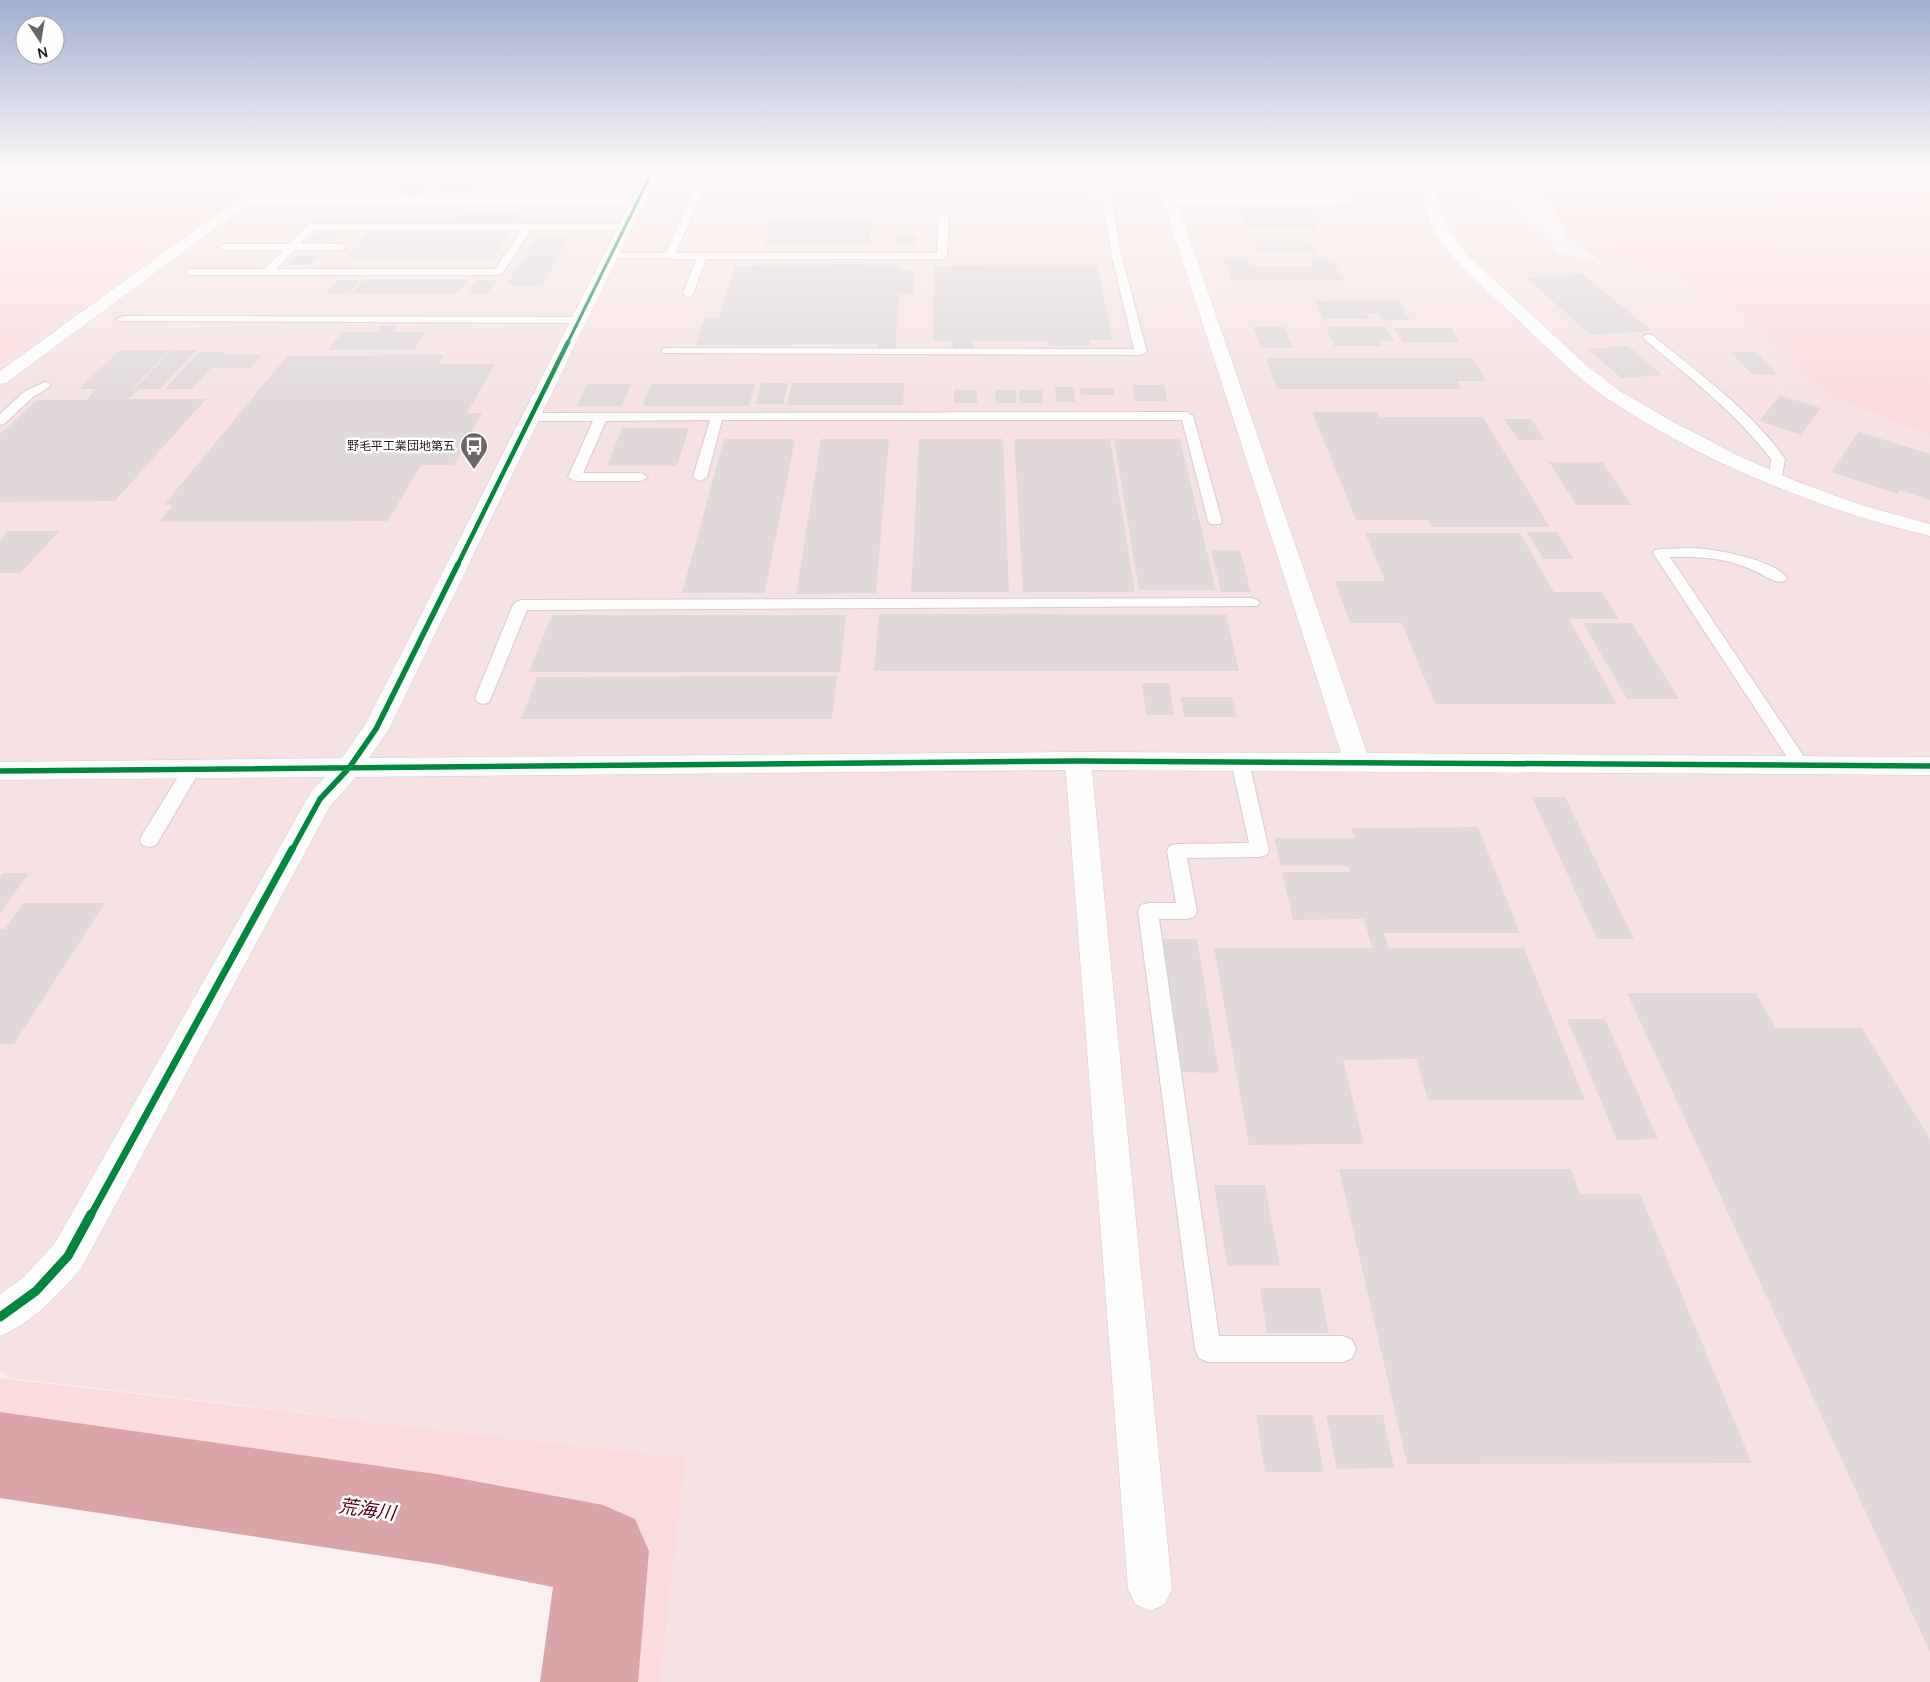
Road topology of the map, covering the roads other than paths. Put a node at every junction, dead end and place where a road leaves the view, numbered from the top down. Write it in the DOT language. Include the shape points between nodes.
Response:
graph roads {
  1 [pos="177,248"];
  2 [pos="291,248"];
  3 [pos="341,248"];
  4 [pos="514,248"];
  5 [pos="614,248"];
  6 [pos="673,248"];
  7 [pos="942,248"];
  8 [pos="1116,248"];
  9 [pos="1186,248"];
  10 [pos="1454,248"];
  11 [pos="610,256"];
  12 [pos="670,256"];
  13 [pos="702,256"];
  14 [pos="190,272"];
  15 [pos="267,272"];
  16 [pos="320,272"];
  17 [pos="688,294"];
  18 [pos="123,319"];
  19 [pos="578,320"];
  20 [pos="1648,337"];
  21 [pos="667,351"];
  22 [pos="0,379"];
  23 [pos="45,386"];
  24 [pos="717,416"];
  25 [pos="530,417"];
  26 [pos="601,417"];
  27 [pos="0,421"];
  28 [pos="641,477"];
  29 [pos="700,477"];
  30 [pos="1776,479"];
  31 [pos="1215,522"];
  32 [pos="1930,530"];
  33 [pos="1780,578"];
  34 [pos="1252,603"];
  35 [pos="483,698"];
  36 [pos="1078,761"];
  37 [pos="1240,762"];
  38 [pos="1357,762"];
  39 [pos="1802,765"];
  40 [pos="1930,766"];
  41 [pos="350,768"];
  42 [pos="192,769"];
  43 [pos="0,771"];
  44 [pos="149,840"];
  45 [pos="0,1318"];
  46 [pos="1343,1349"];
  47 [pos="1150,1589"];
  1 -- 22 [label="street"];
  2 -- 15 [label="lane"];
  3 -- 16 [label="lane"];
  4 -- 16 [label="lane" via="498,272"];
  5 -- 11 [label="street"];
  6 -- 12 [label="lane"];
  7 -- 13 [label="lane" via="942,256"];
  8 -- 21 [label="lane" via="1140,352"];
  9 -- 38 [label="street"];
  10 -- 30 [label="street" via="1580,369 1614,395 1732,460"];
  11 -- 12 [label="lane"];
  11 -- 19 [label="street"];
  12 -- 13 [label="lane"];
  13 -- 17 [label="lane"];
  14 -- 15 [label="lane"];
  15 -- 16 [label="lane"];
  18 -- 19 [label="lane"];
  19 -- 25 [label="street"];
  20 -- 30 [label="lane" via="1739,415 1768,445 1778,458"];
  23 -- 27 [label="lane" via="29,394"];
  24 -- 26 [label="lane"];
  24 -- 29 [label="lane"];
  24 -- 31 [label="lane" via="1187,416"];
  25 -- 26 [label="lane"];
  25 -- 41 [label="street" via="376,729"];
  26 -- 28 [label="lane" via="575,477"];
  30 -- 32 [label="street" via="1854,508"];
  33 -- 39 [label="lane" via="1729,555 1701,551 1660,553"];
  34 -- 35 [label="lane" via="521,605"];
  36 -- 37 [label="street"];
  36 -- 41 [label="street"];
  36 -- 47 [label="street"];
  37 -- 38 [label="street"];
  37 -- 46 [label="lane" via="1260,850 1176,850 1186,911 1148,911 1208,1349"];
  38 -- 39 [label="street"];
  39 -- 40 [label="street"];
  41 -- 42 [label="street"];
  41 -- 45 [label="street" via="320,799 68,1256 36,1291"];
  42 -- 43 [label="street"];
  42 -- 44 [label="lane"];
}
